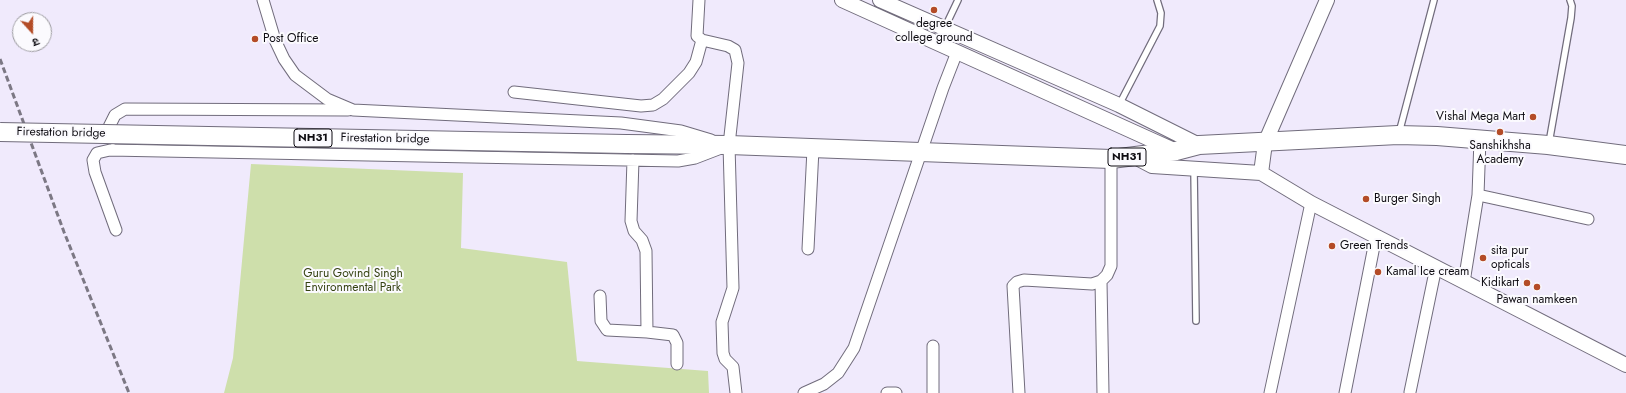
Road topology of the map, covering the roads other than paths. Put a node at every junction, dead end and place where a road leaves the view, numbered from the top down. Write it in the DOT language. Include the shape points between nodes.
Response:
graph roads {
  1 [pos="263,0"];
  2 [pos="698,0"];
  3 [pos="842,0"];
  4 [pos="880,0"];
  5 [pos="958,0"];
  6 [pos="1158,0"];
  7 [pos="1327,0"];
  8 [pos="1434,0"];
  9 [pos="1570,0"];
  10 [pos="945,29"];
  11 [pos="702,40"];
  12 [pos="938,42"];
  13 [pos="958,52"];
  14 [pos="514,92"];
  15 [pos="1119,105"];
  16 [pos="353,110"];
  17 [pos="0,132"];
  18 [pos="1398,135"];
  19 [pos="1480,140"];
  20 [pos="1265,143"];
  21 [pos="729,145"];
  22 [pos="1199,145"];
  23 [pos="1548,145"];
  24 [pos="813,149"];
  25 [pos="117,150"];
  26 [pos="1176,151"];
  27 [pos="922,152"];
  28 [pos="1626,154"];
  29 [pos="1135,157"];
  30 [pos="1111,159"];
  31 [pos="633,160"];
  32 [pos="1194,169"];
  33 [pos="1261,173"];
  34 [pos="1478,195"];
  35 [pos="1311,203"];
  36 [pos="1588,219"];
  37 [pos="116,230"];
  38 [pos="1376,236"];
  39 [pos="808,249"];
  40 [pos="1436,267"];
  41 [pos="1101,281"];
  42 [pos="1464,282"];
  43 [pos="600,296"];
  44 [pos="1196,321"];
  45 [pos="647,332"];
  46 [pos="933,346"];
  47 [pos="677,364"];
  48 [pos="1626,365"];
  49 [pos="816,388"];
  50 [pos="1410,392"];
  51 [pos="736,393"];
  52 [pos="804,393"];
  53 [pos="826,393"];
  54 [pos="887,393"];
  55 [pos="896,393"];
  56 [pos="933,393"];
  57 [pos="1019,393"];
  58 [pos="1103,393"];
  59 [pos="1270,393"];
  60 [pos="1345,393"];
  1 -- 16 [label="street" via="275,40 295,75 327,99"];
  2 -- 11 [label="street" via="700,5 697,36"];
  3 -- 12 [label="street"];
  4 -- 10 [label="street"];
  5 -- 10 [label="lane"];
  6 -- 15 [label="lane" via="1160,26"];
  7 -- 20 [label="street"];
  8 -- 18 [label="lane"];
  9 -- 23 [label="lane" via="1571,18"];
  10 -- 12 [label="lane"];
  10 -- 15 [label="street"];
  11 -- 14 [label="street" via="696,62 689,73 663,100 653,104 641,106"];
  11 -- 21 [label="street" via="728,46 735,50 737,55"];
  12 -- 13 [label="street"];
  13 -- 26 [label="street"];
  13 -- 27 [label="street"];
  15 -- 22 [label="street"];
  16 -- 21 [label="street" via="621,123 681,131"];
  16 -- 25 [label="street" via="125,109 115,115 109,127"];
  17 -- 21 [label="highway, Firestation bridge / NH31, bridge"];
  18 -- 19 [label="highway, NH31"];
  18 -- 20 [label="highway, NH31"];
  19 -- 23 [label="highway, NH31"];
  19 -- 34 [label="street"];
  20 -- 22 [label="highway, NH31"];
  20 -- 33 [label="street"];
  21 -- 24 [label="highway, NH31"];
  21 -- 31 [label="street" via="678,161"];
  21 -- 51 [label="street" via="733,288 723,316 722,353 733,367"];
  22 -- 26 [label="highway, NH31"];
  23 -- 28 [label="highway, NH31"];
  24 -- 27 [label="highway, NH31"];
  24 -- 39 [label="street"];
  25 -- 31 [label="street"];
  25 -- 37 [label="street" via="97,153 93,160"];
  26 -- 29 [label="highway, NH31"];
  27 -- 30 [label="highway, NH31"];
  27 -- 49 [label="street" via="854,348 838,373"];
  29 -- 30 [label="highway, NH31"];
  29 -- 32 [label="street" via="1152,166"];
  30 -- 41 [label="street" via="1111,266"];
  31 -- 45 [label="street" via="631,221 646,250"];
  32 -- 33 [label="street"];
  32 -- 44 [label="lane"];
  33 -- 35 [label="street"];
  34 -- 36 [label="street"];
  34 -- 42 [label="street"];
  35 -- 38 [label="street"];
  35 -- 59 [label="street"];
  38 -- 40 [label="street"];
  38 -- 60 [label="street"];
  40 -- 42 [label="street"];
  40 -- 50 [label="street"];
  41 -- 57 [label="street" via="1092,284 1024,280 1013,286"];
  41 -- 58 [label="street"];
  42 -- 48 [label="street"];
  43 -- 45 [label="street" via="601,321 606,330"];
  45 -- 47 [label="street" via="673,335 677,343"];
  46 -- 56 [label="street"];
  49 -- 52 [label="street"];
  49 -- 53 [label="street"];
  54 -- 55 [label="street"];
}
